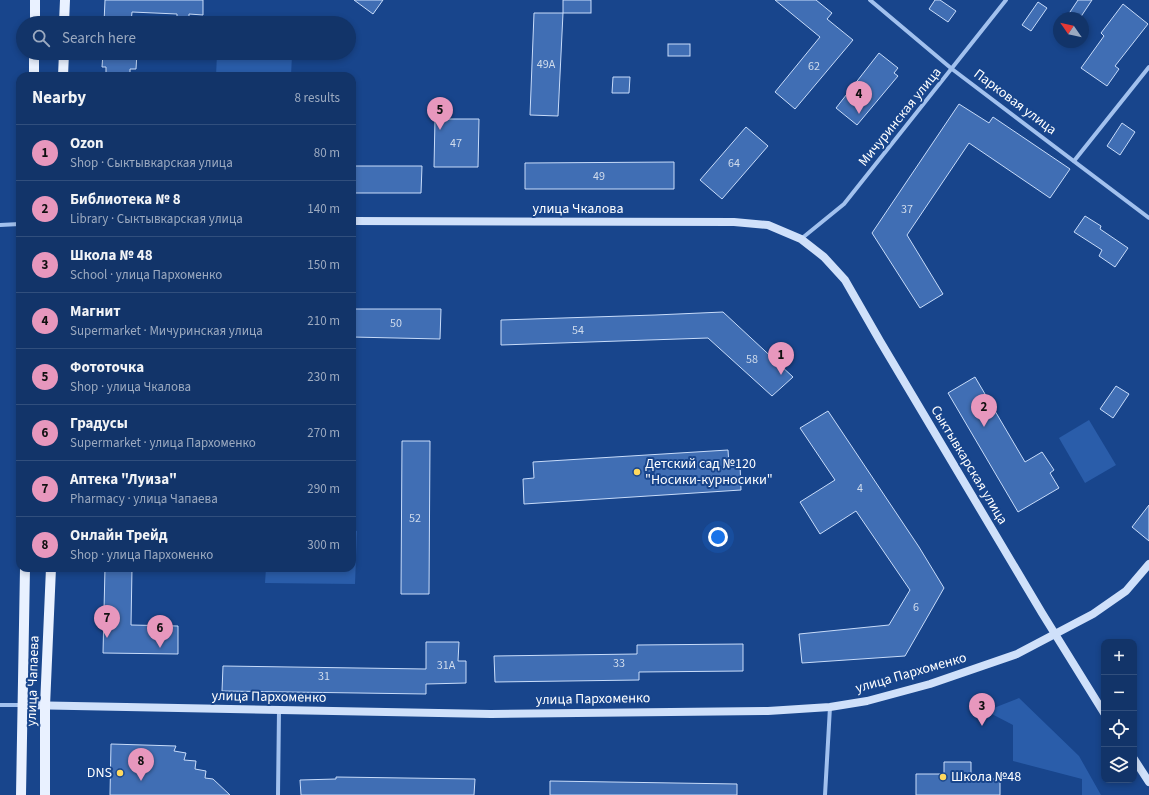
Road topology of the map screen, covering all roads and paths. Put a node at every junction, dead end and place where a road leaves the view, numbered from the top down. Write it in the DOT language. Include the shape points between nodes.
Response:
graph roads {
  1 [pos="35,0"];
  2 [pos="65,0"];
  3 [pos="870,0"];
  4 [pos="1006,0"];
  5 [pos="35,16"];
  6 [pos="64,16"];
  7 [pos="34,60"];
  8 [pos="64,60"];
  9 [pos="1149,67"];
  10 [pos="952,69"];
  11 [pos="34,72"];
  12 [pos="63,72"];
  13 [pos="1074,161"];
  14 [pos="1149,218"];
  15 [pos="356,221"];
  16 [pos="16,224"];
  17 [pos="0,225"];
  18 [pos="801,239"];
  19 [pos="1149,564"];
  20 [pos="26,572"];
  21 [pos="51,572"];
  22 [pos="1056,634"];
  23 [pos="0,705"];
  24 [pos="22,705"];
  25 [pos="45,706"];
  26 [pos="830,708"];
  27 [pos="279,710"];
  28 [pos="1103,711"];
  29 [pos="1137,764"];
  30 [pos="1149,782"];
  31 [pos="21,795"];
  32 [pos="45,795"];
  33 [pos="278,795"];
  34 [pos="825,795"];
  1 -- 5 [label="main road"];
  2 -- 6 [label="main road"];
  3 -- 10 [label="street, Парковая улица"];
  4 -- 10 [label="street, Мичуринская улица"];
  7 -- 11 [label="main road"];
  8 -- 12 [label="main road"];
  9 -- 13 [label="street"];
  10 -- 13 [label="street, Парковая улица"];
  10 -- 18 [label="street, Мичуринская улица" via="844,204"];
  13 -- 14 [label="street, Парковая улица"];
  15 -- 18 [label="street, улица Чкалова" via="734,222 768,225"];
  16 -- 17 [label="street"];
  18 -- 22 [label="street, Сыктывкарская улица" via="824,257 845,280"];
  19 -- 22 [label="street, улица Пархоменко" via="1126,591 1093,614"];
  20 -- 24 [label="main road, улица Чапаева"];
  21 -- 25 [label="main road, улица Чапаева"];
  22 -- 26 [label="street, улица Пархоменко" via="1017,654 930,684"];
  22 -- 28 [label="street, Сыктывкарская улица"];
  23 -- 24 [label="street, улица Пархоменко"];
  24 -- 25 [label="street, улица Пархоменко"];
  24 -- 31 [label="main road, улица Чапаева"];
  25 -- 27 [label="street, улица Пархоменко"];
  25 -- 32 [label="main road, улица Чапаева"];
  26 -- 27 [label="street, улица Пархоменко" via="499,714"];
  26 -- 34 [label="street"];
  27 -- 33 [label="street"];
  29 -- 30 [label="street"];
}
